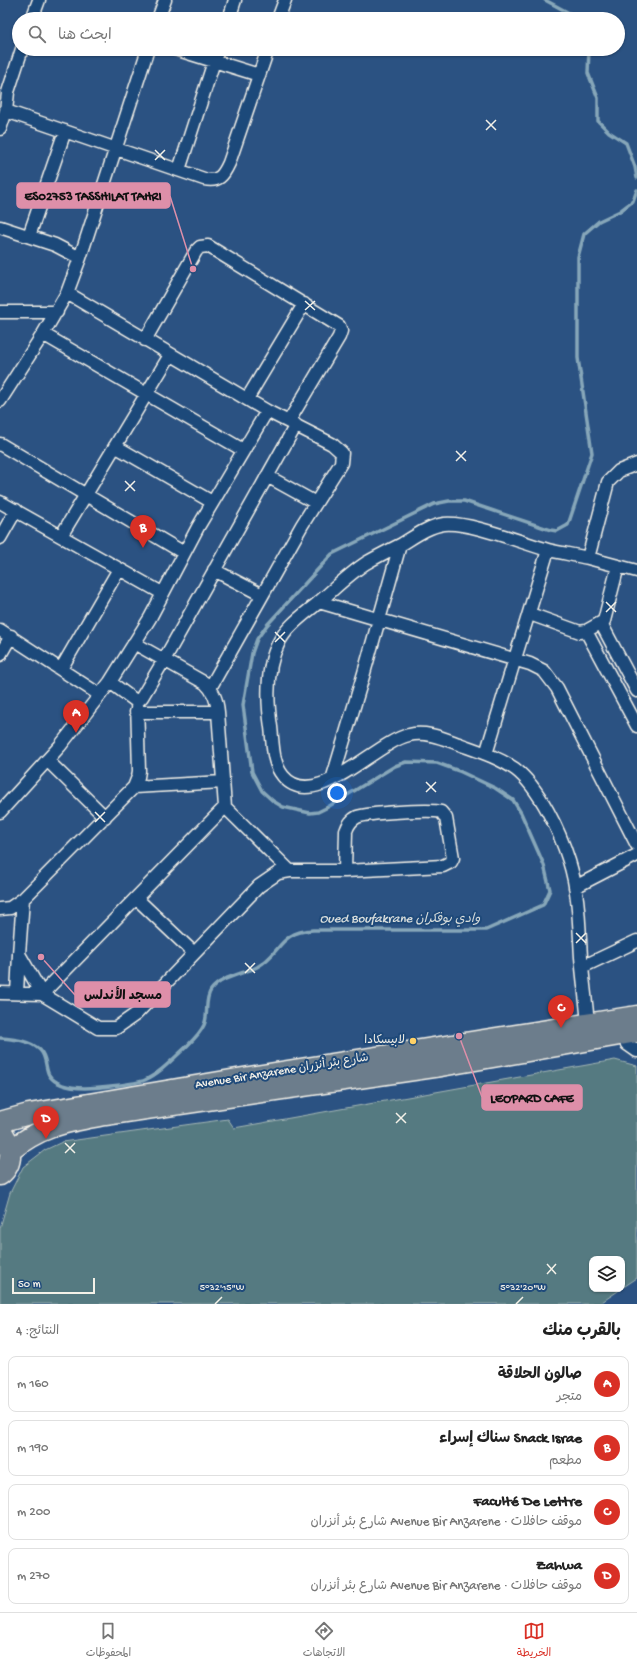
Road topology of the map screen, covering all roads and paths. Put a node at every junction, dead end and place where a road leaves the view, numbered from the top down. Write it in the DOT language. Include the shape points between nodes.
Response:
graph roads {
  1 [pos="39,0"];
  2 [pos="165,0"];
  3 [pos="235,0"];
  4 [pos="285,0"];
  5 [pos="35,12"];
  6 [pos="161,12"];
  7 [pos="231,12"];
  8 [pos="281,12"];
  9 [pos="20,56"];
  10 [pos="146,56"];
  11 [pos="198,56"];
  12 [pos="216,56"];
  13 [pos="266,56"];
  14 [pos="214,61"];
  15 [pos="259,75"];
  16 [pos="6,110"];
  17 [pos="1,125"];
  18 [pos="65,131"];
  19 [pos="116,148"];
  20 [pos="179,170"];
  21 [pos="0,227"];
  22 [pos="29,236"];
  23 [pos="80,258"];
  24 [pos="67,293"];
  25 [pos="304,304"];
  26 [pos="0,312"];
  27 [pos="57,312"];
  28 [pos="43,334"];
  29 [pos="145,340"];
  30 [pos="170,355"];
  31 [pos="147,395"];
  32 [pos="0,396"];
  33 [pos="247,399"];
  34 [pos="267,411"];
  35 [pos="292,423"];
  36 [pos="0,444"];
  37 [pos="115,446"];
  38 [pos="243,450"];
  39 [pos="637,464"];
  40 [pos="267,476"];
  41 [pos="86,496"];
  42 [pos="0,502"];
  43 [pos="212,502"];
  44 [pos="316,503"];
  45 [pos="16,510"];
  46 [pos="61,536"];
  47 [pos="0,538"];
  48 [pos="400,545"];
  49 [pos="548,550"];
  50 [pos="184,553"];
  51 [pos="588,558"];
  52 [pos="618,566"];
  53 [pos="119,569"];
  54 [pos="214,570"];
  55 [pos="637,571"];
  56 [pos="162,593"];
  57 [pos="262,595"];
  58 [pos="319,602"];
  59 [pos="530,614"];
  60 [pos="380,620"];
  61 [pos="601,623"];
  62 [pos="0,630"];
  63 [pos="586,631"];
  64 [pos="11,636"];
  65 [pos="134,643"];
  66 [pos="0,655"];
  67 [pos="164,660"];
  68 [pos="515,660"];
  69 [pos="61,669"];
  70 [pos="110,682"];
  71 [pos="210,688"];
  72 [pos="637,691"];
  73 [pos="100,695"];
  74 [pos="136,707"];
  75 [pos="218,712"];
  76 [pos="637,726"];
  77 [pos="486,754"];
  78 [pos="47,760"];
  79 [pos="332,780"];
  80 [pos="223,782"];
  81 [pos="134,787"];
  82 [pos="225,807"];
  83 [pos="0,812"];
  84 [pos="105,817"];
  85 [pos="637,845"];
  86 [pos="637,854"];
  87 [pos="290,871"];
  88 [pos="345,871"];
  89 [pos="575,887"];
  90 [pos="136,898"];
  91 [pos="23,899"];
  92 [pos="1,908"];
  93 [pos="637,941"];
  94 [pos="194,953"];
  95 [pos="19,954"];
  96 [pos="582,966"];
  97 [pos="0,993"];
  98 [pos="17,993"];
  99 [pos="42,994"];
  100 [pos="637,1016"];
  101 [pos="588,1024"];
  102 [pos="630,1034"];
  103 [pos="637,1051"];
  104 [pos="0,1122"];
  105 [pos="0,1130"];
  106 [pos="10,1151"];
  107 [pos="0,1175"];
  1 -- 5 [label="street"];
  2 -- 6 [label="street"];
  3 -- 7 [label="street"];
  4 -- 8 [label="street"];
  9 -- 16 [label="street" via="8,92"];
  10 -- 19 [label="street"];
  11 -- 14 [label="street"];
  12 -- 14 [label="street"];
  13 -- 15 [label="street"];
  14 -- 15 [label="street"];
  14 -- 20 [label="street"];
  15 -- 20 [label="street" via="222,177 212,181"];
  16 -- 17 [label="street"];
  16 -- 18 [label="street"];
  18 -- 19 [label="street"];
  18 -- 22 [label="street"];
  19 -- 20 [label="street"];
  19 -- 23 [label="street"];
  21 -- 22 [label="street"];
  22 -- 23 [label="street" via="55,245"];
  23 -- 24 [label="street"];
  24 -- 27 [label="street"];
  24 -- 29 [label="street"];
  25 -- 29 [label="street" via="204,246 196,251"];
  25 -- 33 [label="street"];
  25 -- 35 [label="street" via="336,324 341,331"];
  26 -- 27 [label="street"];
  27 -- 28 [label="street"];
  28 -- 31 [label="street"];
  28 -- 32 [label="street"];
  29 -- 30 [label="street"];
  30 -- 31 [label="street"];
  30 -- 33 [label="street"];
  31 -- 37 [label="street"];
  31 -- 38 [label="street"];
  33 -- 34 [label="street"];
  34 -- 35 [label="street"];
  34 -- 38 [label="street"];
  35 -- 40 [label="street"];
  35 -- 44 [label="street" via="332,444 342,454 341,464"];
  36 -- 41 [label="street"];
  37 -- 41 [label="street"];
  37 -- 43 [label="street"];
  38 -- 43 [label="street"];
  39 -- 51 [label="street" via="619,471 608,482"];
  40 -- 44 [label="street"];
  40 -- 54 [label="street"];
  41 -- 46 [label="street"];
  41 -- 50 [label="street"];
  42 -- 45 [label="street"];
  43 -- 50 [label="street"];
  44 -- 57 [label="street"];
  45 -- 46 [label="street"];
  45 -- 47 [label="street"];
  46 -- 53 [label="street"];
  48 -- 49 [label="street" via="420,533 447,524 467,526"];
  48 -- 58 [label="street" via="366,563"];
  48 -- 60 [label="street"];
  49 -- 51 [label="street"];
  49 -- 59 [label="street"];
  50 -- 56 [label="street"];
  51 -- 52 [label="street"];
  52 -- 55 [label="street"];
  52 -- 61 [label="street" via="607,616"];
  53 -- 56 [label="street"];
  53 -- 69 [label="street"];
  54 -- 57 [label="street"];
  54 -- 67 [label="street"];
  56 -- 65 [label="street"];
  57 -- 71 [label="street"];
  58 -- 60 [label="street"];
  58 -- 79 [label="street" via="286,631 277,644 271,667 268,704 274,755 282,775 295,786 304,788 321,786"];
  59 -- 63 [label="street" via="577,631"];
  59 -- 68 [label="street"];
  60 -- 68 [label="street"];
  60 -- 79 [label="street"];
  61 -- 63 [label="street"];
  61 -- 72 [label="street"];
  62 -- 64 [label="street"];
  63 -- 76 [label="street"];
  64 -- 66 [label="street"];
  64 -- 69 [label="street"];
  65 -- 67 [label="street"];
  65 -- 70 [label="street"];
  67 -- 71 [label="street"];
  67 -- 74 [label="street"];
  68 -- 77 [label="street"];
  68 -- 85 [label="street" via="544,671 557,688"];
  69 -- 73 [label="street"];
  70 -- 73 [label="street"];
  70 -- 74 [label="street"];
  71 -- 75 [label="street" via="216,699"];
  73 -- 78 [label="street"];
  74 -- 75 [label="street"];
  74 -- 81 [label="street" via="139,771"];
  75 -- 80 [label="street"];
  77 -- 79 [label="street" via="430,735 408,735 388,742"];
  77 -- 89 [label="street" via="512,768 532,787 569,860"];
  78 -- 83 [label="street"];
  78 -- 84 [label="street"];
  80 -- 81 [label="street"];
  80 -- 82 [label="street"];
  81 -- 84 [label="street"];
  82 -- 87 [label="street"];
  82 -- 90 [label="street"];
  84 -- 91 [label="street"];
  86 -- 89 [label="street"];
  87 -- 88 [label="street"];
  87 -- 94 [label="street" via="278,873 259,886"];
  88 -- 88 [label="street" via="447,865 451,862 453,854 446,818 441,812 429,810 354,819 346,831"];
  89 -- 96 [label="street"];
  90 -- 94 [label="street"];
  90 -- 99 [label="street"];
  91 -- 92 [label="street" via="10,908"];
  91 -- 95 [label="street"];
  93 -- 96 [label="street"];
  94 -- 99 [label="street" via="136,1014 116,1028 98,1028"];
  95 -- 98 [label="street"];
  95 -- 99 [label="street"];
  96 -- 101 [label="street"];
  97 -- 98 [label="street"];
  98 -- 99 [label="street"];
  100 -- 101 [label="main road, Avenue Bir Anzarene شارع بئر أنزران"];
  101 -- 104 [label="main road, Avenue Bir Anzarene شارع بئر أنزران" via="243,1078 29,1114"];
  102 -- 103 [label="street" via="626,1044"];
  102 -- 106 [label="main road, Avenue Bir Anzarene شارع بئر أنزران" via="441,1066 98,1116 58,1124 38,1132"];
  105 -- 106 [label="main road" via="9,1143"];
  106 -- 107 [label="main road" via="7,1167"];
}
